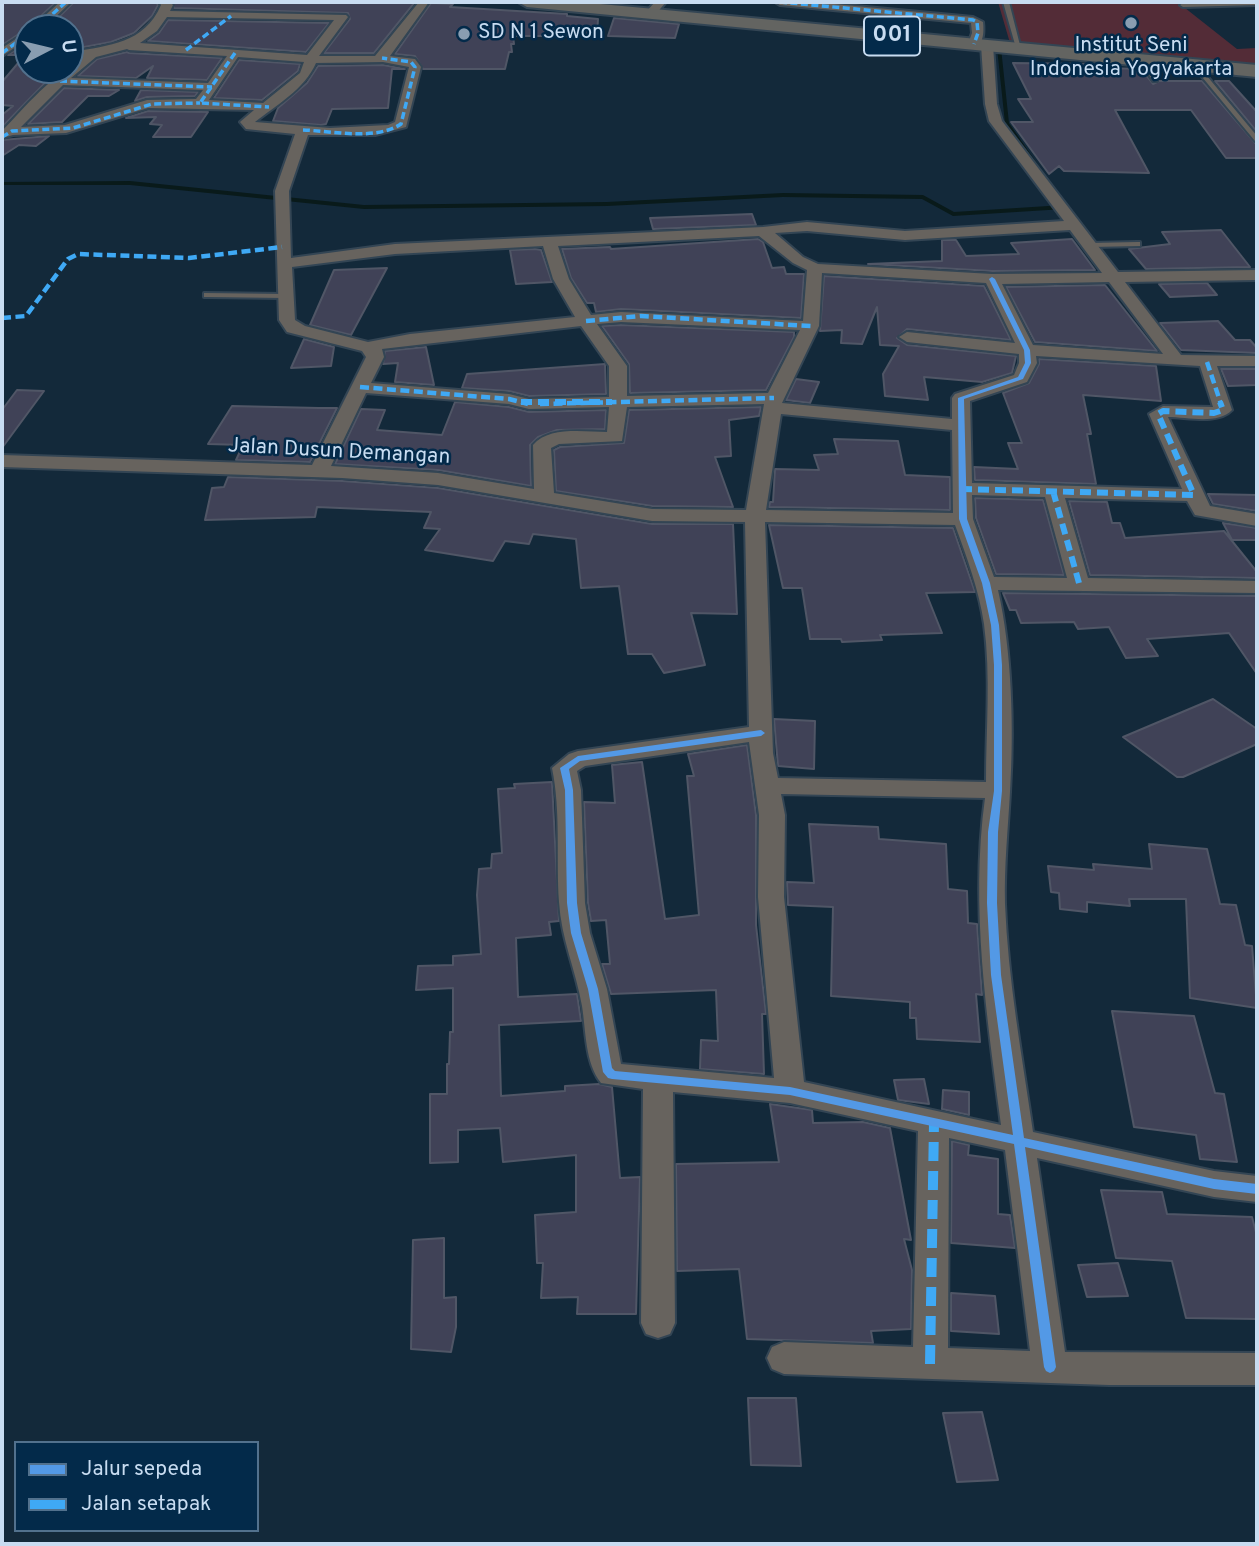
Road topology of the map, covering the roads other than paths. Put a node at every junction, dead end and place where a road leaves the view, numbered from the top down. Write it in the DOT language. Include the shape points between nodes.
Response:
graph roads {
  1 [pos="66,2"];
  2 [pos="324,2"];
  3 [pos="424,2"];
  4 [pos="527,2"];
  5 [pos="780,2"];
  6 [pos="1006,2"];
  7 [pos="1257,3"];
  8 [pos="1182,5"];
  9 [pos="656,7"];
  10 [pos="886,7"];
  11 [pos="164,8"];
  12 [pos="53,14"];
  13 [pos="314,15"];
  14 [pos="231,16"];
  15 [pos="981,44"];
  16 [pos="130,46"];
  17 [pos="1019,48"];
  18 [pos="186,50"];
  19 [pos="235,53"];
  20 [pos="84,54"];
  21 [pos="92,54"];
  22 [pos="382,58"];
  23 [pos="312,59"];
  24 [pos="84,60"];
  25 [pos="1140,60"];
  26 [pos="1195,65"];
  27 [pos="1257,71"];
  28 [pos="1155,80"];
  29 [pos="84,81"];
  30 [pos="56,84"];
  31 [pos="212,87"];
  32 [pos="200,103"];
  33 [pos="269,107"];
  34 [pos="8,129"];
  35 [pos="303,130"];
  36 [pos="1257,140"];
  37 [pos="1066,213"];
  38 [pos="763,231"];
  39 [pos="549,240"];
  40 [pos="1137,244"];
  41 [pos="1091,245"];
  42 [pos="283,264"];
  43 [pos="816,268"];
  44 [pos="1257,275"];
  45 [pos="1115,276"];
  46 [pos="992,279"];
  47 [pos="207,295"];
  48 [pos="284,296"];
  49 [pos="586,321"];
  50 [pos="811,326"];
  51 [pos="907,337"];
  52 [pos="368,347"];
  53 [pos="1027,350"];
  54 [pos="1176,360"];
  55 [pos="1257,361"];
  56 [pos="1207,362"];
  57 [pos="360,387"];
  58 [pos="618,402"];
  59 [pos="773,403"];
  60 [pos="961,425"];
  61 [pos="2,461"];
  62 [pos="318,472"];
  63 [pos="961,489"];
  64 [pos="1054,491"];
  65 [pos="1194,495"];
  66 [pos="544,496"];
  67 [pos="755,517"];
  68 [pos="963,519"];
  69 [pos="1257,520"];
  70 [pos="986,583"];
  71 [pos="1079,583"];
  72 [pos="1257,587"];
  73 [pos="761,733"];
  74 [pos="767,786"];
  75 [pos="998,791"];
  76 [pos="658,1080"];
  77 [pos="790,1091"];
  78 [pos="934,1123"];
  79 [pos="1021,1142"];
  80 [pos="1257,1189"];
  81 [pos="659,1323"];
  82 [pos="783,1358"];
  83 [pos="930,1364"];
  84 [pos="1050,1367"];
  85 [pos="1257,1369"];
  1 -- 12 [label="street"];
  2 -- 13 [label="street"];
  3 -- 22 [label="street"];
  4 -- 9 [label="main road, 001"];
  5 -- 10 [label="street"];
  6 -- 17 [label="lane"];
  7 -- 8 [label="lane"];
  9 -- 15 [label="main road, 001"];
  10 -- 15 [label="street" via="975,21"];
  11 -- 14 [label="street"];
  11 -- 16 [label="street"];
  13 -- 14 [label="street"];
  13 -- 23 [label="street" via="342,19"];
  14 -- 18 [label="street"];
  15 -- 17 [label="main road, 001"];
  15 -- 37 [label="street" via="996,121"];
  16 -- 18 [label="street"];
  16 -- 21 [label="street"];
  17 -- 25 [label="main road, 001"];
  18 -- 19 [label="street"];
  19 -- 23 [label="street"];
  19 -- 31 [label="street"];
  20 -- 21 [label="street"];
  21 -- 24 [label="street"];
  22 -- 23 [label="street"];
  22 -- 35 [label="street" via="415,67 397,129"];
  23 -- 33 [label="street" via="304,75"];
  25 -- 26 [label="main road, 001"];
  25 -- 28 [label="lane"];
  26 -- 27 [label="main road, 001"];
  26 -- 36 [label="lane"];
  29 -- 31 [label="street"];
  30 -- 34 [label="street"];
  31 -- 32 [label="street"];
  32 -- 33 [label="street"];
  32 -- 34 [label="street" via="147,104 66,129"];
  33 -- 35 [label="street" via="247,124"];
  35 -- 42 [label="street" via="282,199"];
  37 -- 38 [label="street" via="926,235 797,227"];
  37 -- 41 [label="street"];
  38 -- 39 [label="street"];
  38 -- 43 [label="street" via="797,260"];
  39 -- 42 [label="street" via="370,251"];
  39 -- 49 [label="street" via="561,279"];
  40 -- 41 [label="lane"];
  41 -- 45 [label="street"];
  42 -- 48 [label="street"];
  43 -- 46 [label="street"];
  43 -- 50 [label="street"];
  44 -- 45 [label="street"];
  45 -- 46 [label="street"];
  45 -- 54 [label="street"];
  46 -- 53 [label="street"];
  47 -- 48 [label="lane"];
  48 -- 52 [label="street" via="287,320 293,328"];
  49 -- 50 [label="street" via="641,316"];
  49 -- 52 [label="street"];
  49 -- 58 [label="street" via="618,366"];
  50 -- 59 [label="street"];
  51 -- 53 [label="street"];
  52 -- 57 [label="street" via="375,357"];
  53 -- 54 [label="street"];
  53 -- 60 [label="street" via="1028,363 1021,378 961,398"];
  54 -- 56 [label="street"];
  55 -- 56 [label="street"];
  56 -- 65 [label="street" via="1223,410 1158,414"];
  57 -- 58 [label="street" via="529,404"];
  57 -- 62 [label="street"];
  58 -- 59 [label="street"];
  58 -- 66 [label="street" via="615,437 556,438 542,444"];
  59 -- 60 [label="street"];
  59 -- 67 [label="street"];
  60 -- 63 [label="street"];
  61 -- 62 [label="street, Jalan Dusun Demangan"];
  62 -- 66 [label="street, Jalan Dusun Demangan" via="438,479"];
  63 -- 64 [label="street"];
  63 -- 68 [label="street"];
  64 -- 65 [label="street"];
  64 -- 71 [label="street"];
  65 -- 69 [label="street" via="1205,513"];
  66 -- 67 [label="street, Jalan Dusun Demangan" via="628,512"];
  67 -- 68 [label="street, Jalan Dusun Demangan"];
  67 -- 73 [label="street"];
  68 -- 70 [label="street"];
  70 -- 71 [label="street"];
  70 -- 75 [label="street" via="998,665"];
  71 -- 72 [label="street"];
  73 -- 74 [label="street"];
  73 -- 76 [label="street" via="578,759 564,768 576,933 593,989 607,1069 612,1075"];
  74 -- 75 [label="street"];
  74 -- 77 [label="street" via="772,815 771,897"];
  75 -- 79 [label="street" via="992,903 996,975"];
  76 -- 77 [label="street"];
  76 -- 81 [label="street"];
  77 -- 78 [label="street"];
  78 -- 79 [label="street"];
  78 -- 83 [label="street"];
  79 -- 80 [label="street"];
  79 -- 84 [label="street"];
  82 -- 83 [label="street"];
  83 -- 84 [label="street"];
  84 -- 85 [label="street"];
}
